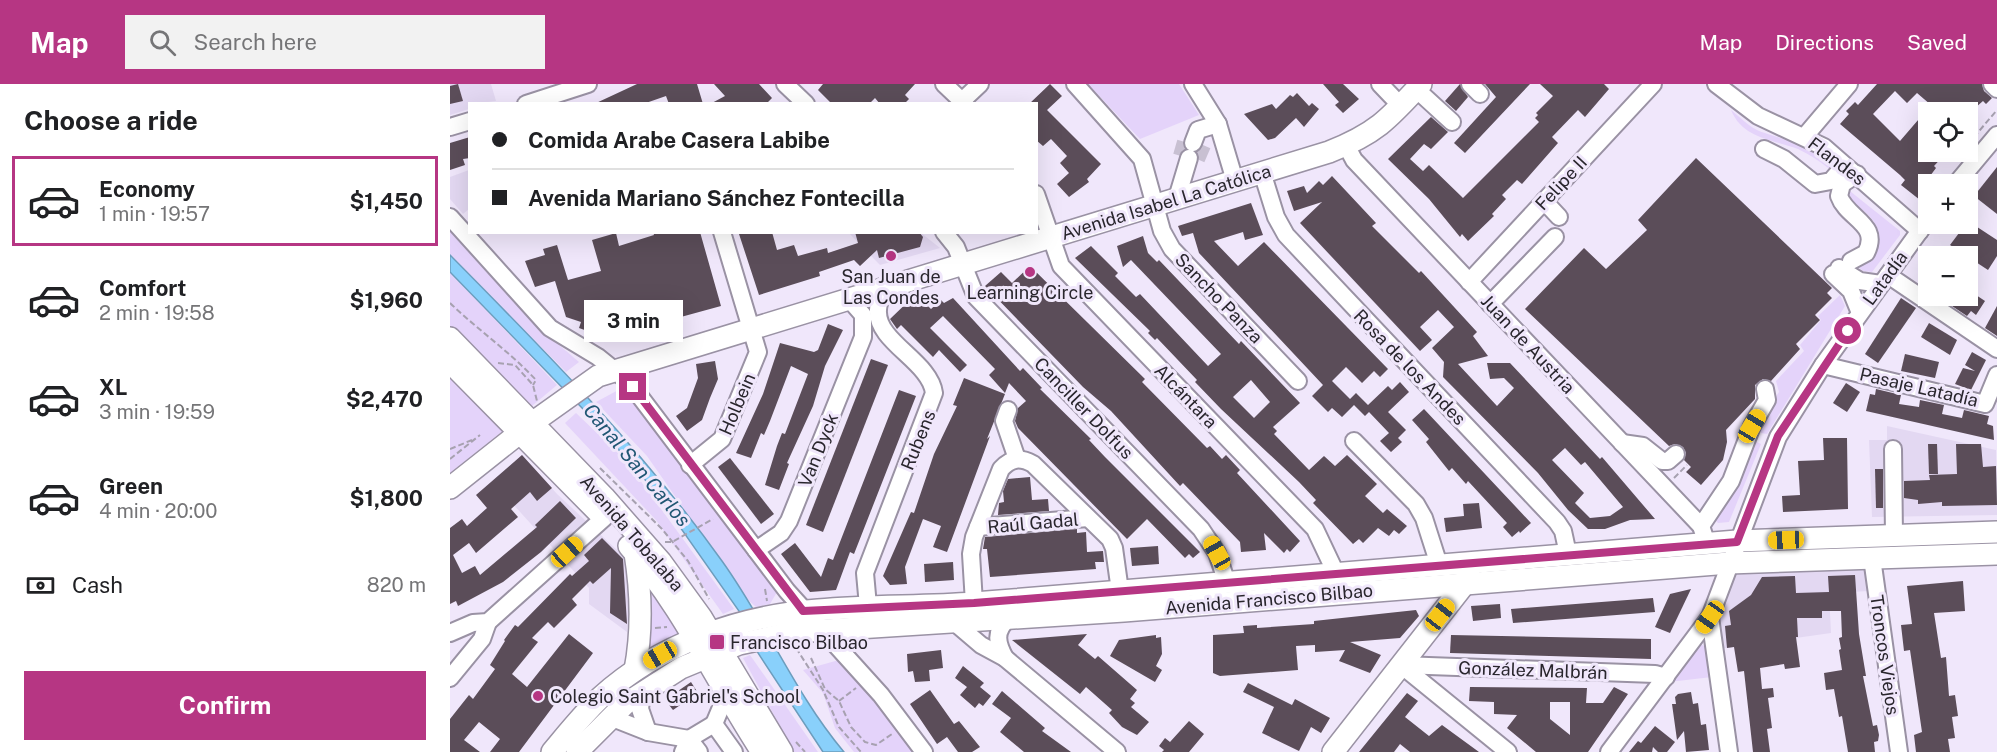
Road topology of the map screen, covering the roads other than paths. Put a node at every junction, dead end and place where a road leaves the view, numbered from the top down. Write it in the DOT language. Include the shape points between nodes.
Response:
graph roads {
  1 [pos="588,84"];
  2 [pos="785,84"];
  3 [pos="944,84"];
  4 [pos="980,84"];
  5 [pos="1075,84"];
  6 [pos="1193,84"];
  7 [pos="1380,84"];
  8 [pos="1653,84"];
  9 [pos="1716,84"];
  10 [pos="1849,84"];
  11 [pos="1992,84"];
  12 [pos="1419,87"];
  13 [pos="1997,89"];
  14 [pos="532,102"];
  15 [pos="804,102"];
  16 [pos="964,102"];
  17 [pos="1401,106"];
  18 [pos="468,122"];
  19 [pos="1452,122"];
  20 [pos="450,127"];
  21 [pos="1997,135"];
  22 [pos="1804,136"];
  23 [pos="1196,145"];
  24 [pos="1346,146"];
  25 [pos="1764,149"];
  26 [pos="1851,169"];
  27 [pos="1262,172"];
  28 [pos="1964,174"];
  29 [pos="1235,181"];
  30 [pos="1177,198"];
  31 [pos="1038,200"];
  32 [pos="1544,201"];
  33 [pos="1156,205"];
  34 [pos="1918,212"];
  35 [pos="1559,217"];
  36 [pos="1918,228"];
  37 [pos="472,234"];
  38 [pos="723,234"];
  39 [pos="946,234"];
  40 [pos="1050,237"];
  41 [pos="1554,237"];
  42 [pos="962,263"];
  43 [pos="1841,268"];
  44 [pos="1884,279"];
  45 [pos="1469,282"];
  46 [pos="886,287"];
  47 [pos="849,299"];
  48 [pos="1490,304"];
  49 [pos="1860,313"];
  50 [pos="752,330"];
  51 [pos="885,330"];
  52 [pos="863,337"];
  53 [pos="450,338"];
  54 [pos="1997,349"];
  55 [pos="450,362"];
  56 [pos="1823,365"];
  57 [pos="616,370"];
  58 [pos="1997,375"];
  59 [pos="1298,381"];
  60 [pos="1765,389"];
  61 [pos="1008,410"];
  62 [pos="1752,426"];
  63 [pos="526,427"];
  64 [pos="1778,436"];
  65 [pos="1354,441"];
  66 [pos="1622,443"];
  67 [pos="1893,449"];
  68 [pos="1017,459"];
  69 [pos="1681,460"];
  70 [pos="690,465"];
  71 [pos="450,488"];
  72 [pos="604,518"];
  73 [pos="1088,518"];
  74 [pos="978,527"];
  75 [pos="1997,532"];
  76 [pos="1704,535"];
  77 [pos="1894,536"];
  78 [pos="1737,542"];
  79 [pos="756,550"];
  80 [pos="635,553"];
  81 [pos="1568,554"];
  82 [pos="1997,554"];
  83 [pos="1872,558"];
  84 [pos="1489,562"];
  85 [pos="1729,563"];
  86 [pos="1438,565"];
  87 [pos="1684,566"];
  88 [pos="1227,583"];
  89 [pos="1341,584"];
  90 [pos="1465,584"];
  91 [pos="1120,591"];
  92 [pos="974,603"];
  93 [pos="868,606"];
  94 [pos="803,611"];
  95 [pos="1710,617"];
  96 [pos="1008,619"];
  97 [pos="488,622"];
  98 [pos="954,622"];
  99 [pos="772,626"];
  100 [pos="820,629"];
  101 [pos="450,633"];
  102 [pos="708,644"];
  103 [pos="1005,658"];
  104 [pos="1401,665"];
  105 [pos="635,670"];
  106 [pos="1665,677"];
  107 [pos="450,678"];
  108 [pos="642,692"];
  109 [pos="727,693"];
  110 [pos="610,717"];
  111 [pos="714,724"];
  112 [pos="648,732"];
  113 [pos="690,748"];
  114 [pos="552,752"];
  115 [pos="577,752"];
  116 [pos="734,752"];
  117 [pos="762,752"];
  118 [pos="782,752"];
  119 [pos="924,752"];
  120 [pos="1117,752"];
  121 [pos="1333,752"];
  122 [pos="1508,752"];
  123 [pos="1609,752"];
  124 [pos="1728,752"];
  125 [pos="1899,752"];
  1 -- 14 [label="street"];
  2 -- 15 [label="street"];
  3 -- 16 [label="street"];
  4 -- 16 [label="street"];
  5 -- 33 [label="street, Sancho Panza" via="1142,159"];
  6 -- 23 [label="street"];
  7 -- 17 [label="street"];
  8 -- 32 [label="street, Felipe II"];
  9 -- 22 [label="street, Flandes" via="1758,116"];
  10 -- 22 [label="street"];
  11 -- 13 [label="street"];
  12 -- 17 [label="main road, Avenida Isabel La Católica"];
  12 -- 19 [label="street"];
  17 -- 24 [label="main road, Avenida Isabel La Católica" via="1381,126"];
  18 -- 20 [label="street"];
  21 -- 28 [label="street"];
  22 -- 26 [label="street, Flandes"];
  23 -- 29 [label="street"];
  23 -- 30 [label="street"];
  24 -- 27 [label="main road, Avenida Isabel La Católica"];
  24 -- 45 [label="street, Juan de Austria" via="1354,160"];
  25 -- 26 [label="street" via="1784,159 1815,184 1831,181"];
  26 -- 34 [label="street, Flandes"];
  26 -- 43 [label="street" via="1839,196 1842,205 1867,227 1870,244 1863,257"];
  27 -- 29 [label="main road, Avenida Isabel La Católica"];
  27 -- 81 [label="street, Rosa de los Andes" via="1286,235 1557,522"];
  29 -- 30 [label="main road, Avenida Isabel La Católica"];
  30 -- 33 [label="main road, Avenida Isabel La Católica"];
  31 -- 40 [label="street, Alcántara"];
  32 -- 35 [label="street"];
  32 -- 45 [label="street, Felipe II"];
  33 -- 40 [label="main road, Avenida Isabel La Católica"];
  33 -- 59 [label="street, Sancho Panza" via="1162,231 1172,249"];
  36 -- 44 [label="street, Latadía"];
  37 -- 57 [label="street" via="550,328"];
  38 -- 50 [label="street, Holbein"];
  39 -- 42 [label="street, Canciller Dolfus"];
  40 -- 42 [label="main road, Avenida Isabel La Católica"];
  40 -- 89 [label="street, Alcántara" via="1061,266 1074,282 1315,529"];
  41 -- 48 [label="street"];
  42 -- 46 [label="main road, Avenida Isabel La Católica"];
  42 -- 88 [label="street, Canciller Dolfus" via="976,297 1201,529 1217,553"];
  43 -- 44 [label="street" via="1866,284"];
  43 -- 49 [label="street"];
  44 -- 49 [label="street, Latadía"];
  44 -- 54 [label="street"];
  45 -- 48 [label="street, Juan de Austria"];
  46 -- 47 [label="main road, Avenida Isabel La Católica"];
  46 -- 51 [label="street" via="878,310"];
  47 -- 50 [label="main road, Avenida Isabel La Católica"];
  47 -- 52 [label="street" via="863,315"];
  48 -- 66 [label="street, Juan de Austria"];
  49 -- 56 [label="street, Latadía"];
  50 -- 57 [label="main road, Avenida Isabel La Católica"];
  50 -- 70 [label="street, Holbein" via="758,346 756,357 722,439"];
  51 -- 52 [label="street" via="871,331"];
  51 -- 93 [label="street, Rubens" via="928,377 934,393 865,573"];
  52 -- 79 [label="street, Van Dyck" via="789,521 781,533"];
  53 -- 63 [label="main road, Avenida Tobalaba"];
  55 -- 63 [label="main road, Avenida Tobalaba"];
  56 -- 58 [label="street, Pasaje Latadía" via="1985,404"];
  56 -- 64 [label="street, Latadía"];
  57 -- 63 [label="main road, Avenida Isabel La Católica" via="586,385"];
  57 -- 70 [label="street" via="630,382"];
  60 -- 62 [label="street" via="1767,400"];
  61 -- 68 [label="street" via="1004,421"];
  62 -- 64 [label="street" via="1760,436"];
  62 -- 76 [label="street"];
  63 -- 71 [label="main road, Avenida Isabel La Católica"];
  63 -- 72 [label="main road, Avenida Tobalaba"];
  63 -- 102 [label="main road, Avenida Tobalaba" via="642,540"];
  64 -- 78 [label="street, Latadía"];
  65 -- 86 [label="street" via="1416,504"];
  66 -- 69 [label="street" via="1643,446 1662,461"];
  66 -- 76 [label="street, Juan de Austria"];
  67 -- 77 [label="street"];
  68 -- 73 [label="street, Raúl Gadal" via="1033,464"];
  68 -- 74 [label="street, Raúl Gadal" via="1001,469"];
  70 -- 79 [label="street"];
  72 -- 80 [label="main road, Avenida Tobalaba"];
  72 -- 97 [label="street"];
  73 -- 74 [label="street, Raúl Gadal"];
  73 -- 91 [label="street, Raúl Gadal" via="1114,548"];
  74 -- 92 [label="street, Raúl Gadal" via="971,554"];
  75 -- 77 [label="main road, Avenida Francisco Bilbao"];
  76 -- 78 [label="main road, Avenida Francisco Bilbao"];
  76 -- 81 [label="main road, Avenida Francisco Bilbao"];
  76 -- 87 [label="main road" via="1702,554"];
  77 -- 78 [label="main road, Avenida Francisco Bilbao"];
  78 -- 85 [label="street, Latadía"];
  79 -- 94 [label="street"];
  80 -- 102 [label="main road, Avenida Tobalaba"];
  80 -- 105 [label="main road"];
  81 -- 84 [label="main road, Avenida Francisco Bilbao"];
  82 -- 83 [label="main road, Avenida Francisco Bilbao"];
  83 -- 85 [label="main road, Avenida Francisco Bilbao"];
  83 -- 125 [label="street, Troncos Viejos"];
  84 -- 86 [label="main road, Avenida Francisco Bilbao"];
  84 -- 90 [label="main road"];
  85 -- 87 [label="main road, Avenida Francisco Bilbao"];
  85 -- 95 [label="street, Latadía"];
  86 -- 89 [label="main road, Avenida Francisco Bilbao"];
  87 -- 90 [label="main road, Avenida Francisco Bilbao"];
  88 -- 89 [label="main road, Avenida Francisco Bilbao"];
  88 -- 91 [label="main road, Avenida Francisco Bilbao"];
  89 -- 90 [label="main road, Avenida Francisco Bilbao"];
  89 -- 96 [label="main road, Avenida Francisco Bilbao"];
  90 -- 104 [label="main road"];
  91 -- 92 [label="main road, Avenida Francisco Bilbao"];
  92 -- 93 [label="main road, Avenida Francisco Bilbao"];
  93 -- 94 [label="main road, Avenida Francisco Bilbao"];
  94 -- 99 [label="main road, Avenida Francisco Bilbao"];
  94 -- 100 [label="street"];
  95 -- 106 [label="street"];
  95 -- 124 [label="street"];
  96 -- 98 [label="main road, Avenida Francisco Bilbao"];
  96 -- 103 [label="street" via="997,639"];
  97 -- 101 [label="street"];
  97 -- 107 [label="street" via="482,639"];
  98 -- 100 [label="main road, Avenida Francisco Bilbao"];
  98 -- 103 [label="street" via="981,645"];
  99 -- 100 [label="main road, Avenida Francisco Bilbao"];
  99 -- 102 [label="main road, Avenida Francisco Bilbao"];
  100 -- 119 [label="street"];
  102 -- 105 [label="main road, Avenida Francisco Bilbao"];
  102 -- 108 [label="main road, Avenida Francisco Bilbao" via="681,668"];
  102 -- 109 [label="main road, Avenida Tobalaba"];
  102 -- 118 [label="main road, Avenida Tobalaba"];
  103 -- 120 [label="street"];
  104 -- 106 [label="street, González Malbrán"];
  104 -- 121 [label="main road"];
  104 -- 122 [label="street"];
  105 -- 114 [label="main road, Avenida Francisco Bilbao" via="591,707"];
  106 -- 123 [label="street"];
  108 -- 110 [label="main road, Avenida Francisco Bilbao"];
  108 -- 112 [label="street" via="640,709"];
  109 -- 111 [label="street"];
  109 -- 117 [label="main road, Avenida Tobalaba"];
  110 -- 112 [label="street"];
  110 -- 115 [label="main road, Avenida Francisco Bilbao"];
  111 -- 113 [label="street"];
  111 -- 116 [label="street"];
  112 -- 113 [label="street"];
}
